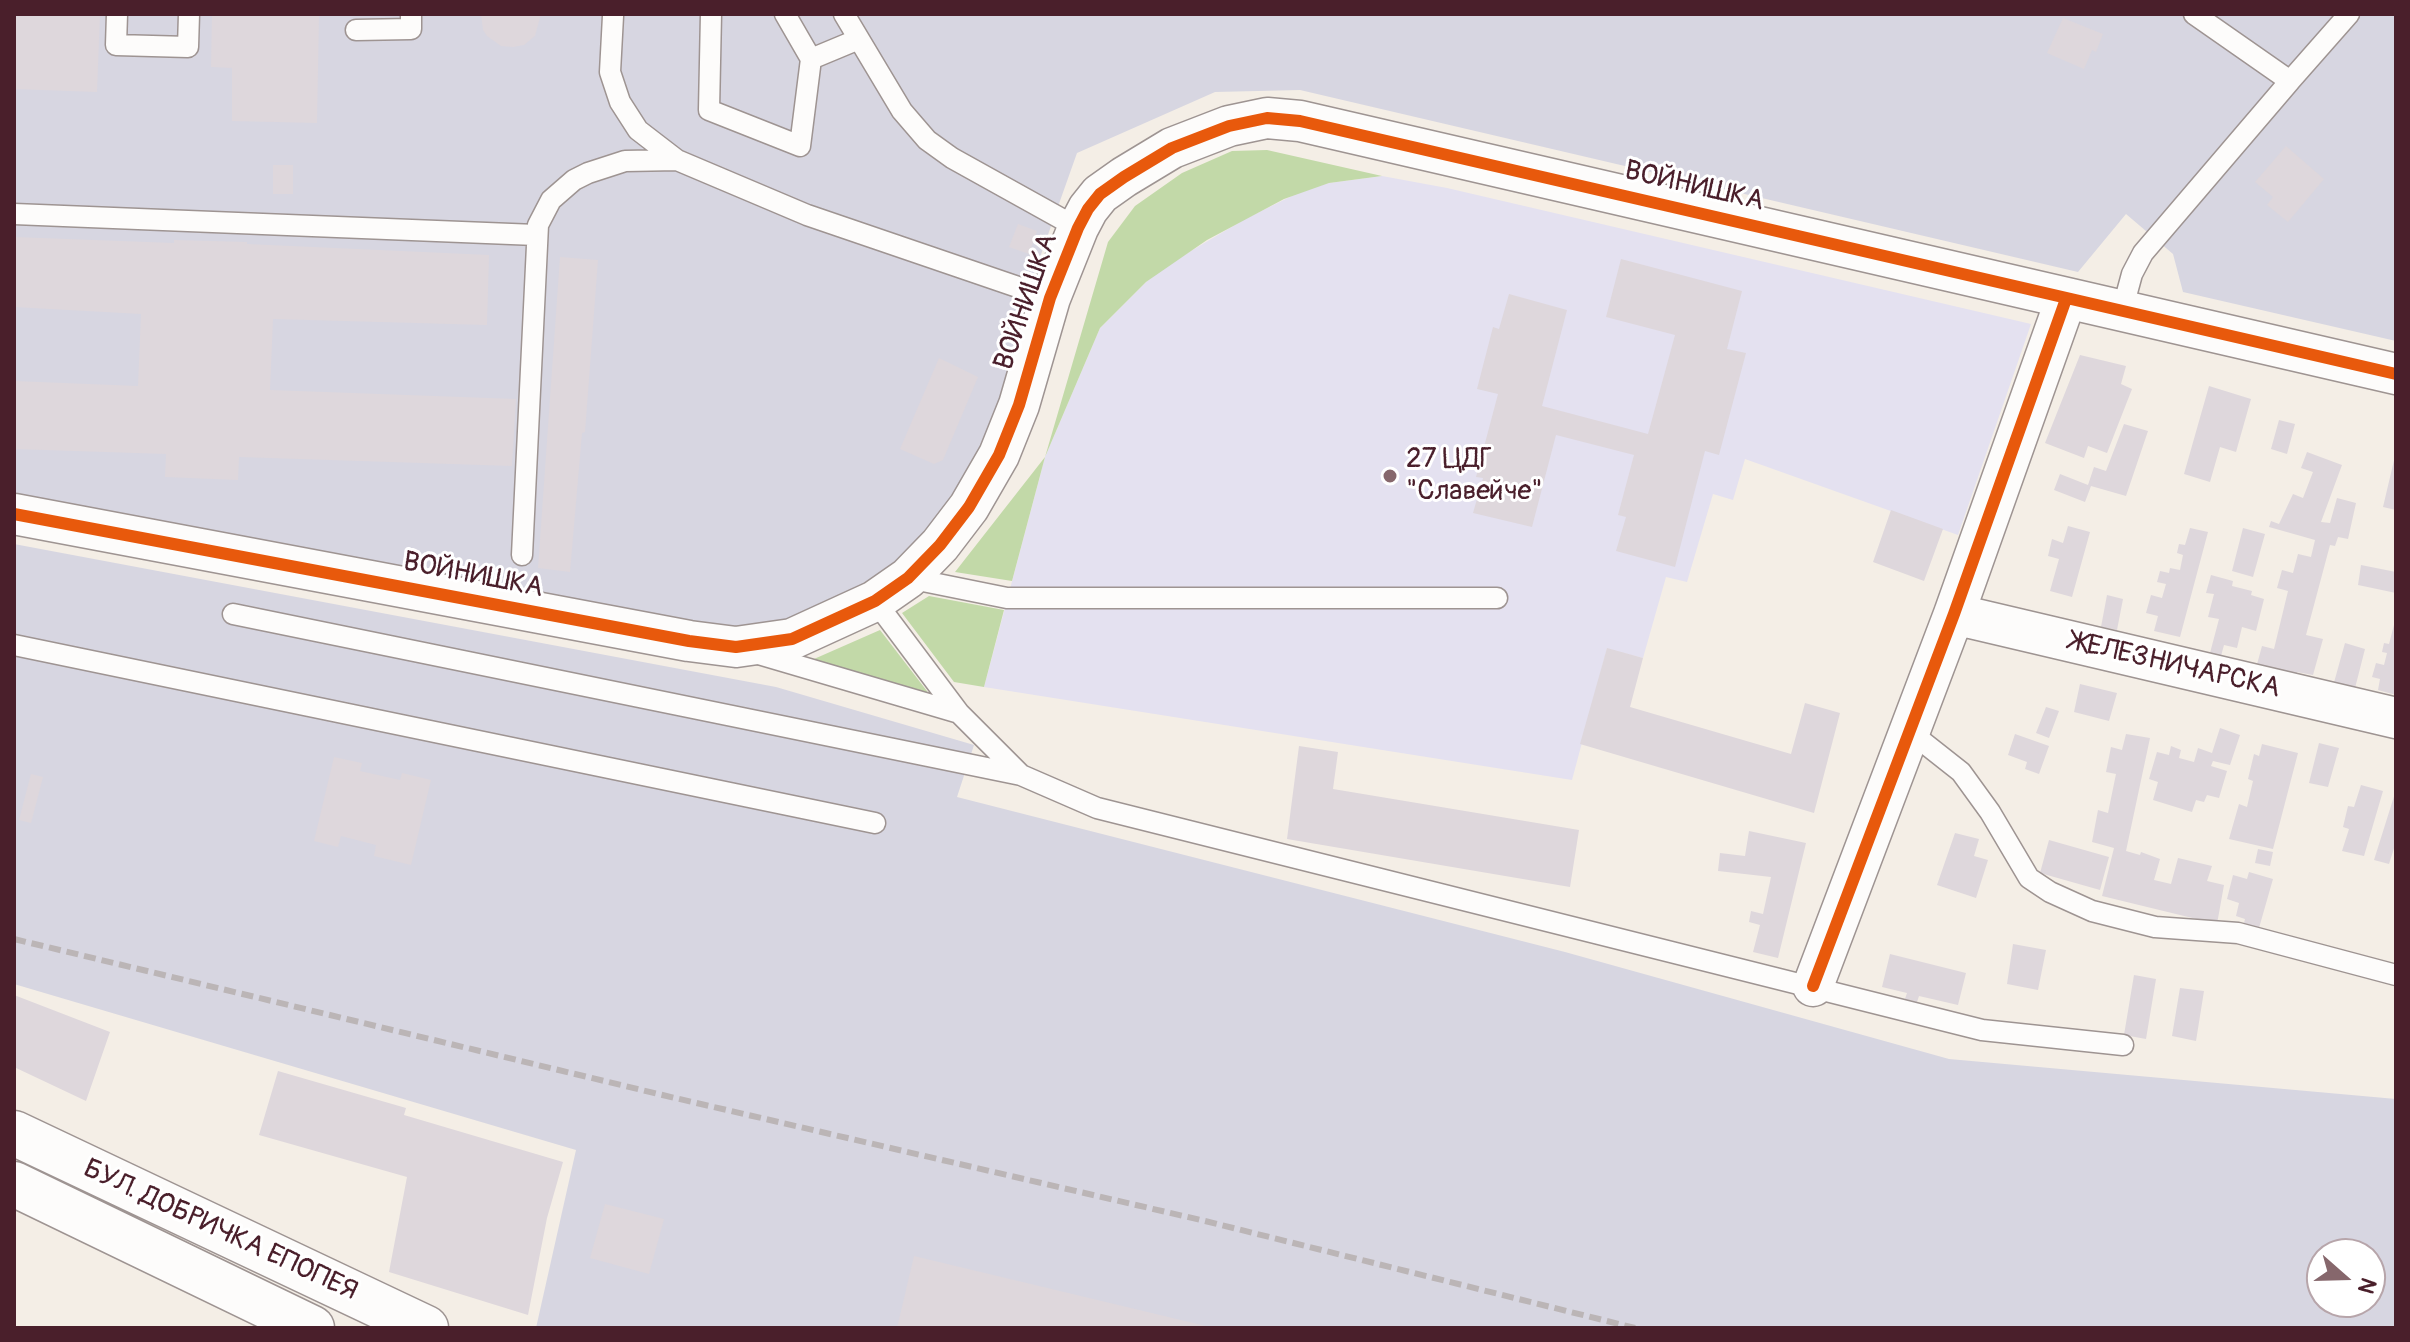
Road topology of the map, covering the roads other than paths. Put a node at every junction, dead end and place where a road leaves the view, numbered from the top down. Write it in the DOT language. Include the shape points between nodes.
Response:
graph roads {
  1 [pos="117,14"];
  2 [pos="189,14"];
  3 [pos="411,14"];
  4 [pos="711,14"];
  5 [pos="785,14"];
  6 [pos="844,14"];
  7 [pos="2194,14"];
  8 [pos="2349,14"];
  9 [pos="613,16"];
  10 [pos="356,30"];
  11 [pos="859,39"];
  12 [pos="811,59"];
  13 [pos="2290,81"];
  14 [pos="677,160"];
  15 [pos="14,214"];
  16 [pos="1078,228"];
  17 [pos="536,235"];
  18 [pos="1050,298"];
  19 [pos="2066,299"];
  20 [pos="2122,311"];
  21 [pos="2396,374"];
  22 [pos="14,514"];
  23 [pos="522,555"];
  24 [pos="908,578"];
  25 [pos="1497,598"];
  26 [pos="875,601"];
  27 [pos="233,614"];
  28 [pos="1954,614"];
  29 [pos="14,645"];
  30 [pos="736,647"];
  31 [pos="959,713"];
  32 [pos="2396,718"];
  33 [pos="1909,731"];
  34 [pos="1021,775"];
  35 [pos="875,823"];
  36 [pos="2396,975"];
  37 [pos="1813,986"];
  38 [pos="2123,1045"];
  39 [pos="14,1133"];
  40 [pos="14,1184"];
  41 [pos="312,1328"];
  42 [pos="426,1328"];
  1 -- 2 [label="lane" via="116,45 188,47"];
  3 -- 10 [label="lane" via="411,29"];
  4 -- 12 [label="lane" via="709,110 800,146"];
  5 -- 12 [label="lane"];
  6 -- 11 [label="lane"];
  7 -- 13 [label="lane"];
  8 -- 13 [label="lane"];
  9 -- 14 [label="lane" via="610,72 620,102 638,130"];
  11 -- 12 [label="lane"];
  11 -- 16 [label="lane" via="902,111 927,140"];
  13 -- 20 [label="lane" via="2143,253"];
  14 -- 17 [label="lane" via="625,161 581,176 551,200"];
  14 -- 18 [label="lane" via="807,215"];
  15 -- 17 [label="lane"];
  16 -- 18 [label="street, ВОЙНИШКА"];
  16 -- 19 [label="street, ВОЙНИШКА" via="1100,194 1172,148 1267,118 1300,121"];
  17 -- 23 [label="lane"];
  18 -- 24 [label="street, ВОЙНИШКА" via="999,455 969,507"];
  19 -- 20 [label="street, ВОЙНИШКА"];
  19 -- 28 [label="street"];
  20 -- 21 [label="street, ВОЙНИШКА"];
  22 -- 30 [label="street, ВОЙНИШКА"];
  24 -- 25 [label="lane" via="1007,598"];
  24 -- 26 [label="street, ВОЙНИШКА"];
  26 -- 30 [label="street, ВОЙНИШКА" via="792,639"];
  26 -- 31 [label="lane"];
  27 -- 34 [label="lane"];
  28 -- 32 [label="street, ЖЕЛЕЗНИЧАРСКА"];
  28 -- 33 [label="street"];
  29 -- 35 [label="lane"];
  30 -- 31 [label="lane"];
  31 -- 34 [label="lane"];
  33 -- 36 [label="lane" via="1961,772 2029,878 2050,892 2092,911 2155,927 2238,933"];
  33 -- 37 [label="street"];
  34 -- 37 [label="lane" via="1097,808"];
  37 -- 38 [label="lane" via="1982,1030"];
  39 -- 42 [label="main road, БУЛ. ДОБРИЧКА ЕПОПЕЯ"];
  40 -- 41 [label="main road, БУЛ. ДОБРИЧКА ЕПОПЕЯ"];
}
